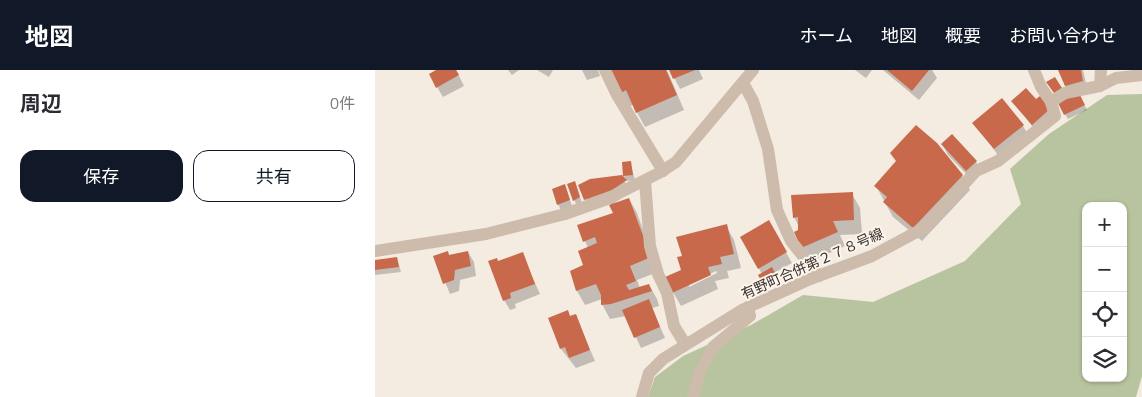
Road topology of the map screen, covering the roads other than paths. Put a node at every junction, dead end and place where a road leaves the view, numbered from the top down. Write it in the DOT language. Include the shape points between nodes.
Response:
graph roads {
  1 [pos="605,70"];
  2 [pos="753,70"];
  3 [pos="1034,70"];
  4 [pos="1101,70"];
  5 [pos="1142,75"];
  6 [pos="743,83"];
  7 [pos="1100,86"];
  8 [pos="1051,102"];
  9 [pos="663,171"];
  10 [pos="645,181"];
  11 [pos="375,251"];
  12 [pos="819,276"];
  13 [pos="748,307"];
  14 [pos="685,344"];
  15 [pos="642,397"];
  16 [pos="693,397"];
  1 -- 9 [label="street"];
  2 -- 6 [label="street"];
  3 -- 8 [label="street"];
  4 -- 7 [label="street"];
  5 -- 7 [label="street" via="1115,78"];
  6 -- 9 [label="street" via="676,162"];
  6 -- 12 [label="street" via="753,100 768,149 777,210 791,241"];
  7 -- 8 [label="street" via="1065,93"];
  8 -- 12 [label="street, 有野町合併第２７８号線" via="1055,116 998,161 976,171 924,228 872,256"];
  9 -- 10 [label="street"];
  10 -- 11 [label="street" via="565,214 487,234"];
  10 -- 14 [label="street" via="650,246 667,292 674,326"];
  12 -- 13 [label="street, 有野町合併第２７８号線"];
  13 -- 14 [label="street, 有野町合併第２７８号線"];
  13 -- 16 [label="street" via="750,316 713,347 699,374"];
  14 -- 15 [label="street, 有野町合併第２７８号線" via="649,373"];
}
